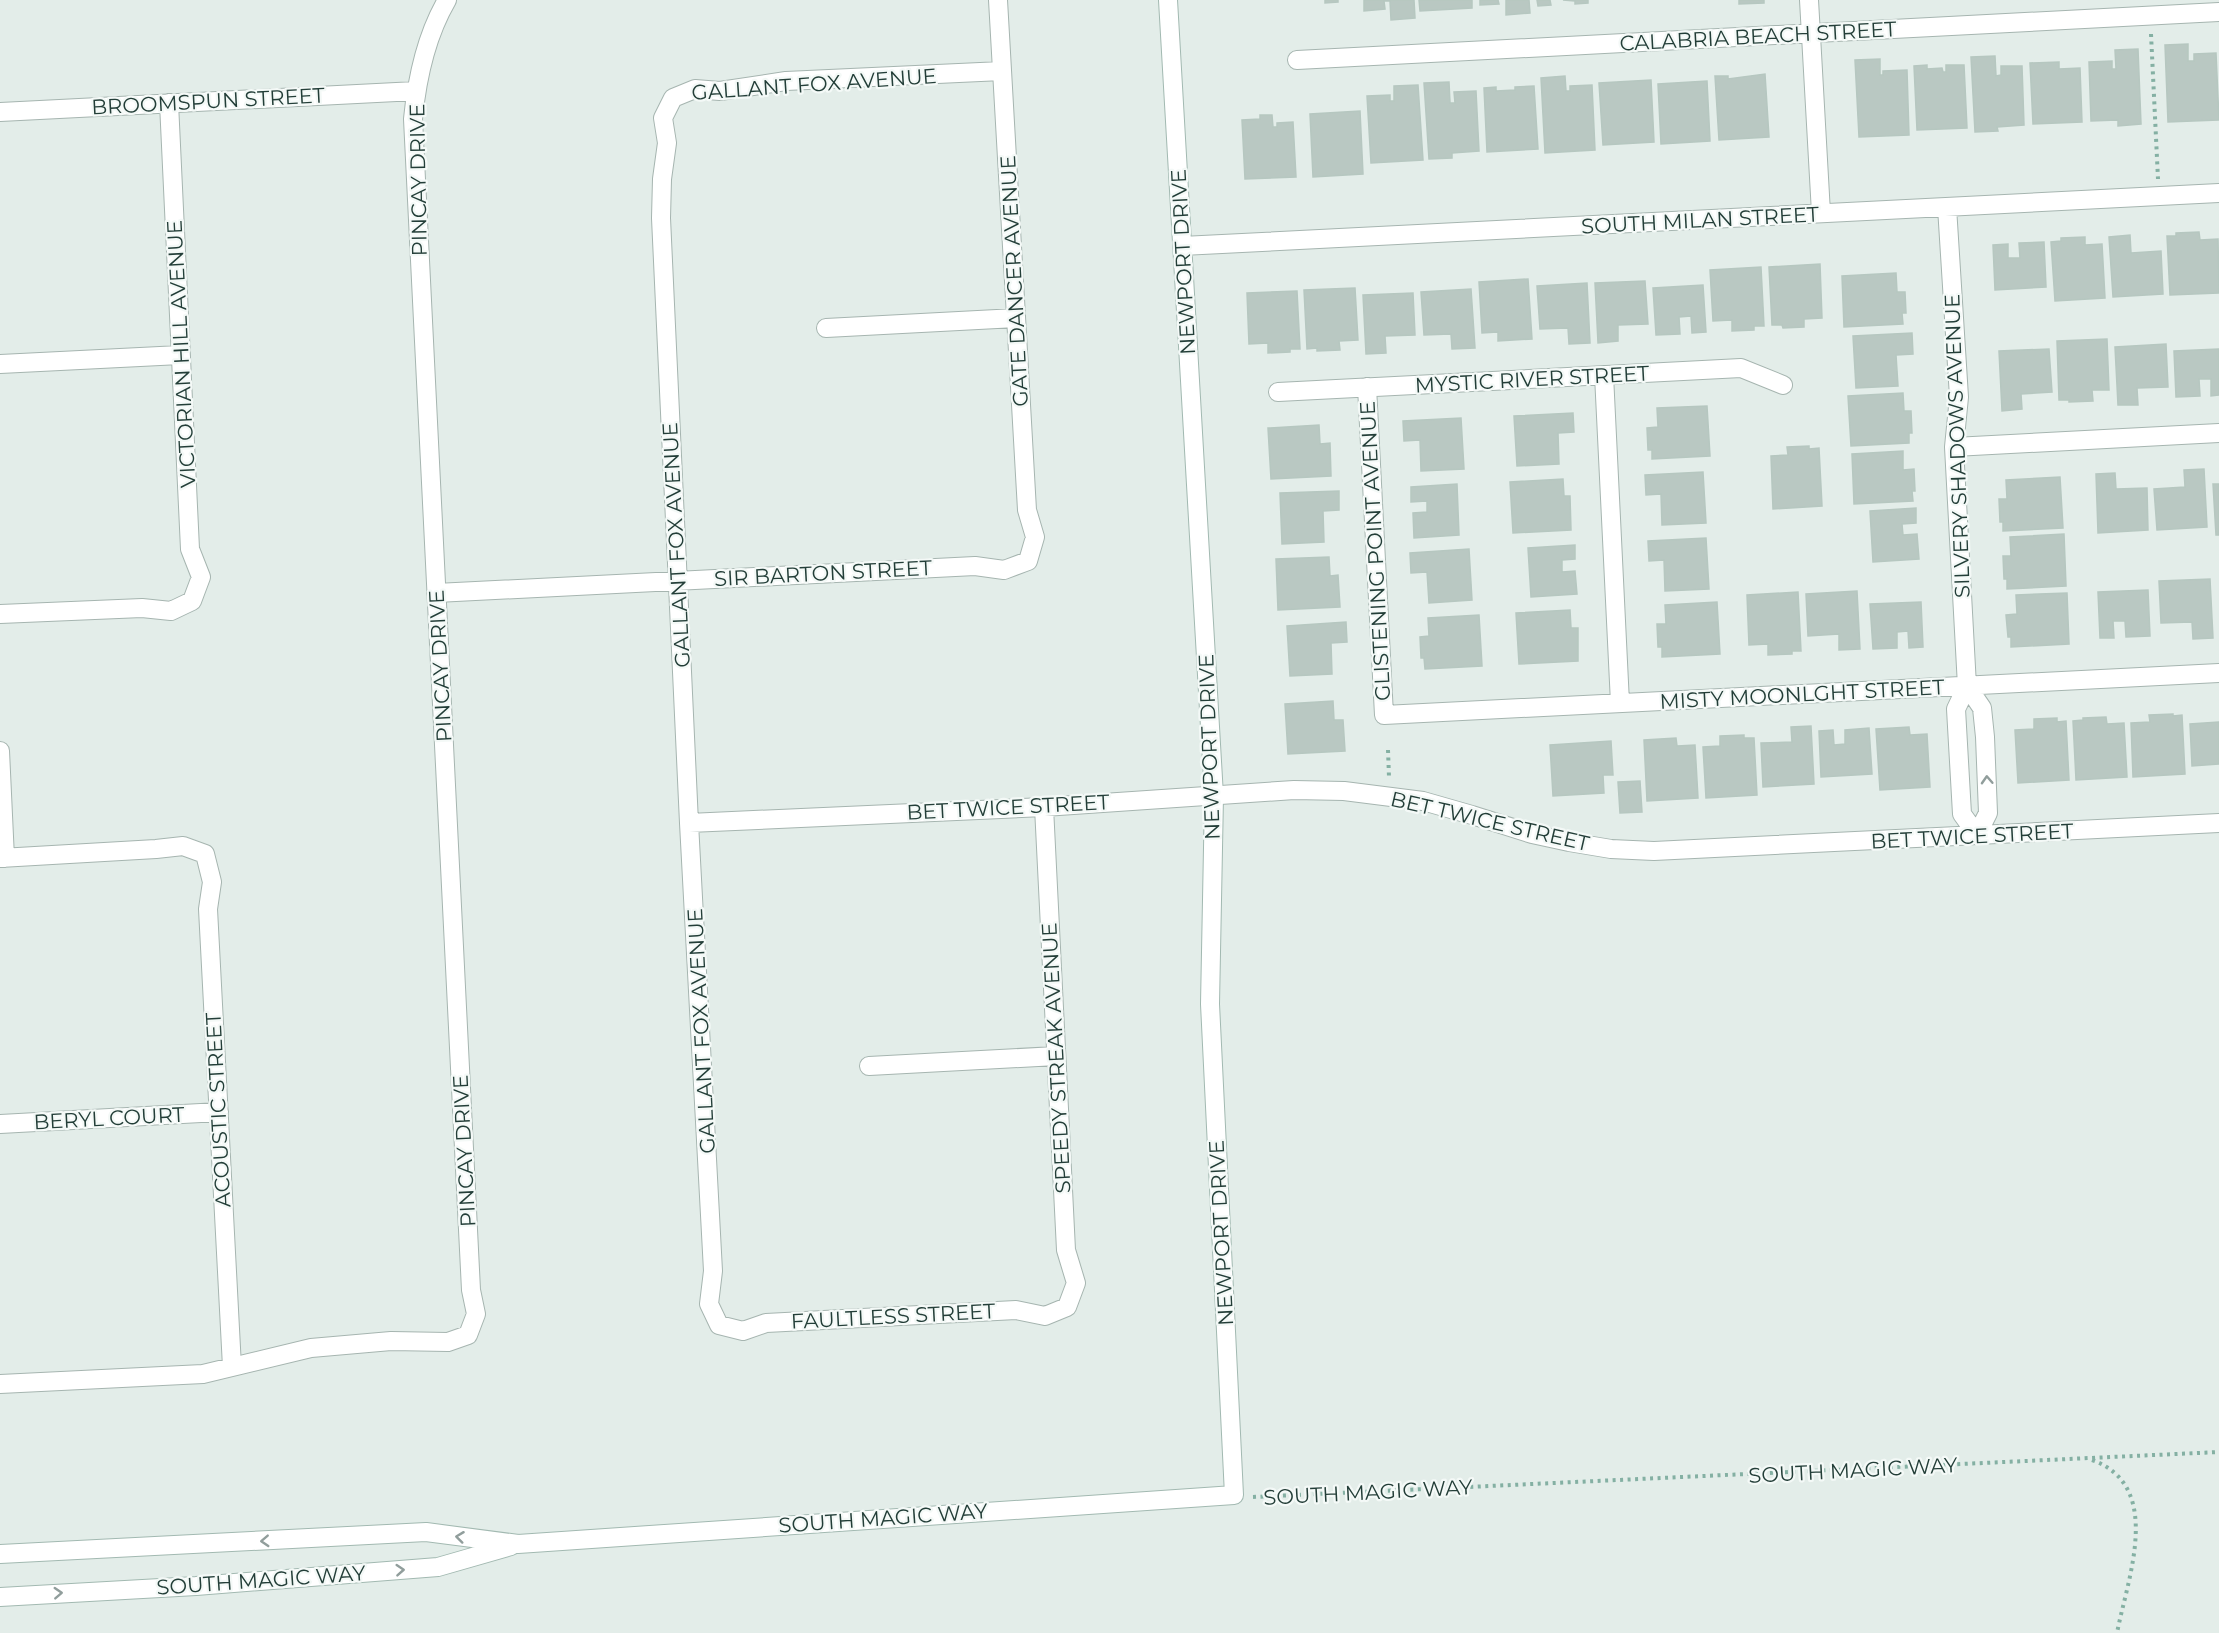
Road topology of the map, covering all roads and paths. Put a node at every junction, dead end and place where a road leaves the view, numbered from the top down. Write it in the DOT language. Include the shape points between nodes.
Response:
graph roads {
  1 [pos="447,0"];
  2 [pos="998,0"];
  3 [pos="1168,0"];
  4 [pos="1809,0"];
  5 [pos="2219,12"];
  6 [pos="2150,15"];
  7 [pos="1810,33"];
  8 [pos="1297,60"];
  9 [pos="1002,70"];
  10 [pos="416,91"];
  11 [pos="169,103"];
  12 [pos="0,112"];
  13 [pos="2219,194"];
  14 [pos="2159,197"];
  15 [pos="1947,207"];
  16 [pos="1821,213"];
  17 [pos="1182,246"];
  18 [pos="1016,318"];
  19 [pos="826,328"];
  20 [pos="180,355"];
  21 [pos="0,364"];
  22 [pos="1604,375"];
  23 [pos="1783,385"];
  24 [pos="1367,387"];
  25 [pos="1278,392"];
  26 [pos="2219,433"];
  27 [pos="1954,447"];
  28 [pos="1028,561"];
  29 [pos="678,580"];
  30 [pos="436,593"];
  31 [pos="0,614"];
  32 [pos="2219,673"];
  33 [pos="1967,686"];
  34 [pos="1620,703"];
  35 [pos="1384,715"];
  36 [pos="1388,750"];
  37 [pos="0,751"];
  38 [pos="1389,777"];
  39 [pos="1214,796"];
  40 [pos="1044,807"];
  41 [pos="689,823"];
  42 [pos="2219,823"];
  43 [pos="1977,836"];
  44 [pos="2,858"];
  45 [pos="1056,1056"];
  46 [pos="869,1066"];
  47 [pos="219,1112"];
  48 [pos="0,1124"];
  49 [pos="1067,1307"];
  50 [pos="719,1325"];
  51 [pos="232,1367"];
  52 [pos="0,1384"];
  53 [pos="2219,1452"];
  54 [pos="2089,1459"];
  55 [pos="1234,1495"];
  56 [pos="518,1544"];
  57 [pos="0,1554"];
  58 [pos="0,1597"];
  59 [pos="2117,1633"];
  1 -- 10 [label="street, PINCAY DRIVE" via="426,49"];
  2 -- 9 [label="street, GATE DANCER AVENUE"];
  3 -- 17 [label="street, NEWPORT DRIVE"];
  4 -- 7 [label="street"];
  5 -- 6 [label="street, CALABRIA BEACH STREET"];
  6 -- 7 [label="street, CALABRIA BEACH STREET"];
  6 -- 14 [label="path"];
  7 -- 8 [label="street, CALABRIA BEACH STREET"];
  7 -- 16 [label="street"];
  9 -- 18 [label="street, GATE DANCER AVENUE"];
  9 -- 29 [label="street, GALLANT FOX AVENUE" via="786,81 720,91 695,89 673,98 663,118 667,143 661,218"];
  10 -- 11 [label="street, BROOMSPUN STREET"];
  10 -- 30 [label="street, PINCAY DRIVE" via="414,169"];
  11 -- 12 [label="street, BROOMSPUN STREET"];
  11 -- 20 [label="street, VICTORIAN HILL AVENUE"];
  13 -- 14 [label="street, SOUTH MILAN STREET"];
  14 -- 15 [label="street, SOUTH MILAN STREET"];
  15 -- 16 [label="street, SOUTH MILAN STREET"];
  15 -- 27 [label="street, SILVERY SHADOWS AVENUE" via="1959,397"];
  16 -- 17 [label="street, SOUTH MILAN STREET"];
  17 -- 39 [label="street, NEWPORT DRIVE"];
  18 -- 19 [label="street"];
  18 -- 28 [label="street, GATE DANCER AVENUE" via="1027,510 1035,537"];
  20 -- 21 [label="street"];
  20 -- 31 [label="street, VICTORIAN HILL AVENUE" via="190,549 201,577 192,601 171,611 142,608"];
  22 -- 23 [label="street, MYSTIC RIVER STREET" via="1741,368"];
  22 -- 24 [label="street, MYSTIC RIVER STREET"];
  22 -- 34 [label="street"];
  24 -- 25 [label="street, MYSTIC RIVER STREET"];
  24 -- 35 [label="street, GLISTENING POINT AVENUE"];
  26 -- 27 [label="street"];
  27 -- 33 [label="street, SILVERY SHADOWS AVENUE"];
  28 -- 29 [label="street, SIR BARTON STREET" via="1004,570 975,566"];
  29 -- 30 [label="street, SIR BARTON STREET"];
  29 -- 41 [label="street, GALLANT FOX AVENUE"];
  30 -- 51 [label="street, PINCAY DRIVE" via="471,1290 476,1314 468,1335 448,1342 352,1343 311,1348"];
  32 -- 33 [label="street, MISTY MOONLGHT STREET"];
  33 -- 34 [label="street, MISTY MOONLGHT STREET"];
  33 -- 43 [label="street, SILVERY SHADOWS AVENUE" via="1956,709 1962,814"];
  43 -- 33 [label="street, SILVERY SHADOWS AVENUE, one-way" via="1988,813 1985,737 1982,708"];
  34 -- 35 [label="street, MISTY MOONLGHT STREET"];
  36 -- 38 [label="path"];
  37 -- 44 [label="street"];
  39 -- 40 [label="street, BET TWICE STREET"];
  39 -- 43 [label="street, BET TWICE STREET" via="1294,790 1386,795 1423,801 1569,843 1611,849 1654,851"];
  39 -- 55 [label="street, NEWPORT DRIVE" via="1210,1004"];
  40 -- 41 [label="street, BET TWICE STREET"];
  40 -- 45 [label="street, SPEEDY STREAK AVENUE"];
  41 -- 50 [label="street, GALLANT FOX AVENUE" via="713,1271 709,1304"];
  42 -- 43 [label="street, BET TWICE STREET"];
  44 -- 47 [label="street, ACOUSTIC STREET" via="183,846 205,854 212,882 208,909"];
  45 -- 46 [label="street"];
  45 -- 49 [label="street, SPEEDY STREAK AVENUE" via="1066,1250 1076,1283"];
  47 -- 48 [label="street, BERYL COURT"];
  47 -- 51 [label="street, ACOUSTIC STREET"];
  49 -- 50 [label="street, FAULTLESS STREET" via="1045,1316 1016,1310 766,1323 743,1331"];
  51 -- 52 [label="street" via="203,1374"];
  53 -- 54 [label="path, SOUTH MAGIC WAY"];
  54 -- 55 [label="path, SOUTH MAGIC WAY" via="1255,1498"];
  54 -- 59 [label="path" via="2107,1466 2127,1487 2136,1524 2135,1549"];
  55 -- 56 [label="street, SOUTH MAGIC WAY"];
  56 -- 57 [label="street, SOUTH MAGIC WAY, one-way" via="426,1532"];
  58 -- 56 [label="street, SOUTH MAGIC WAY, one-way" via="438,1567"];
}
